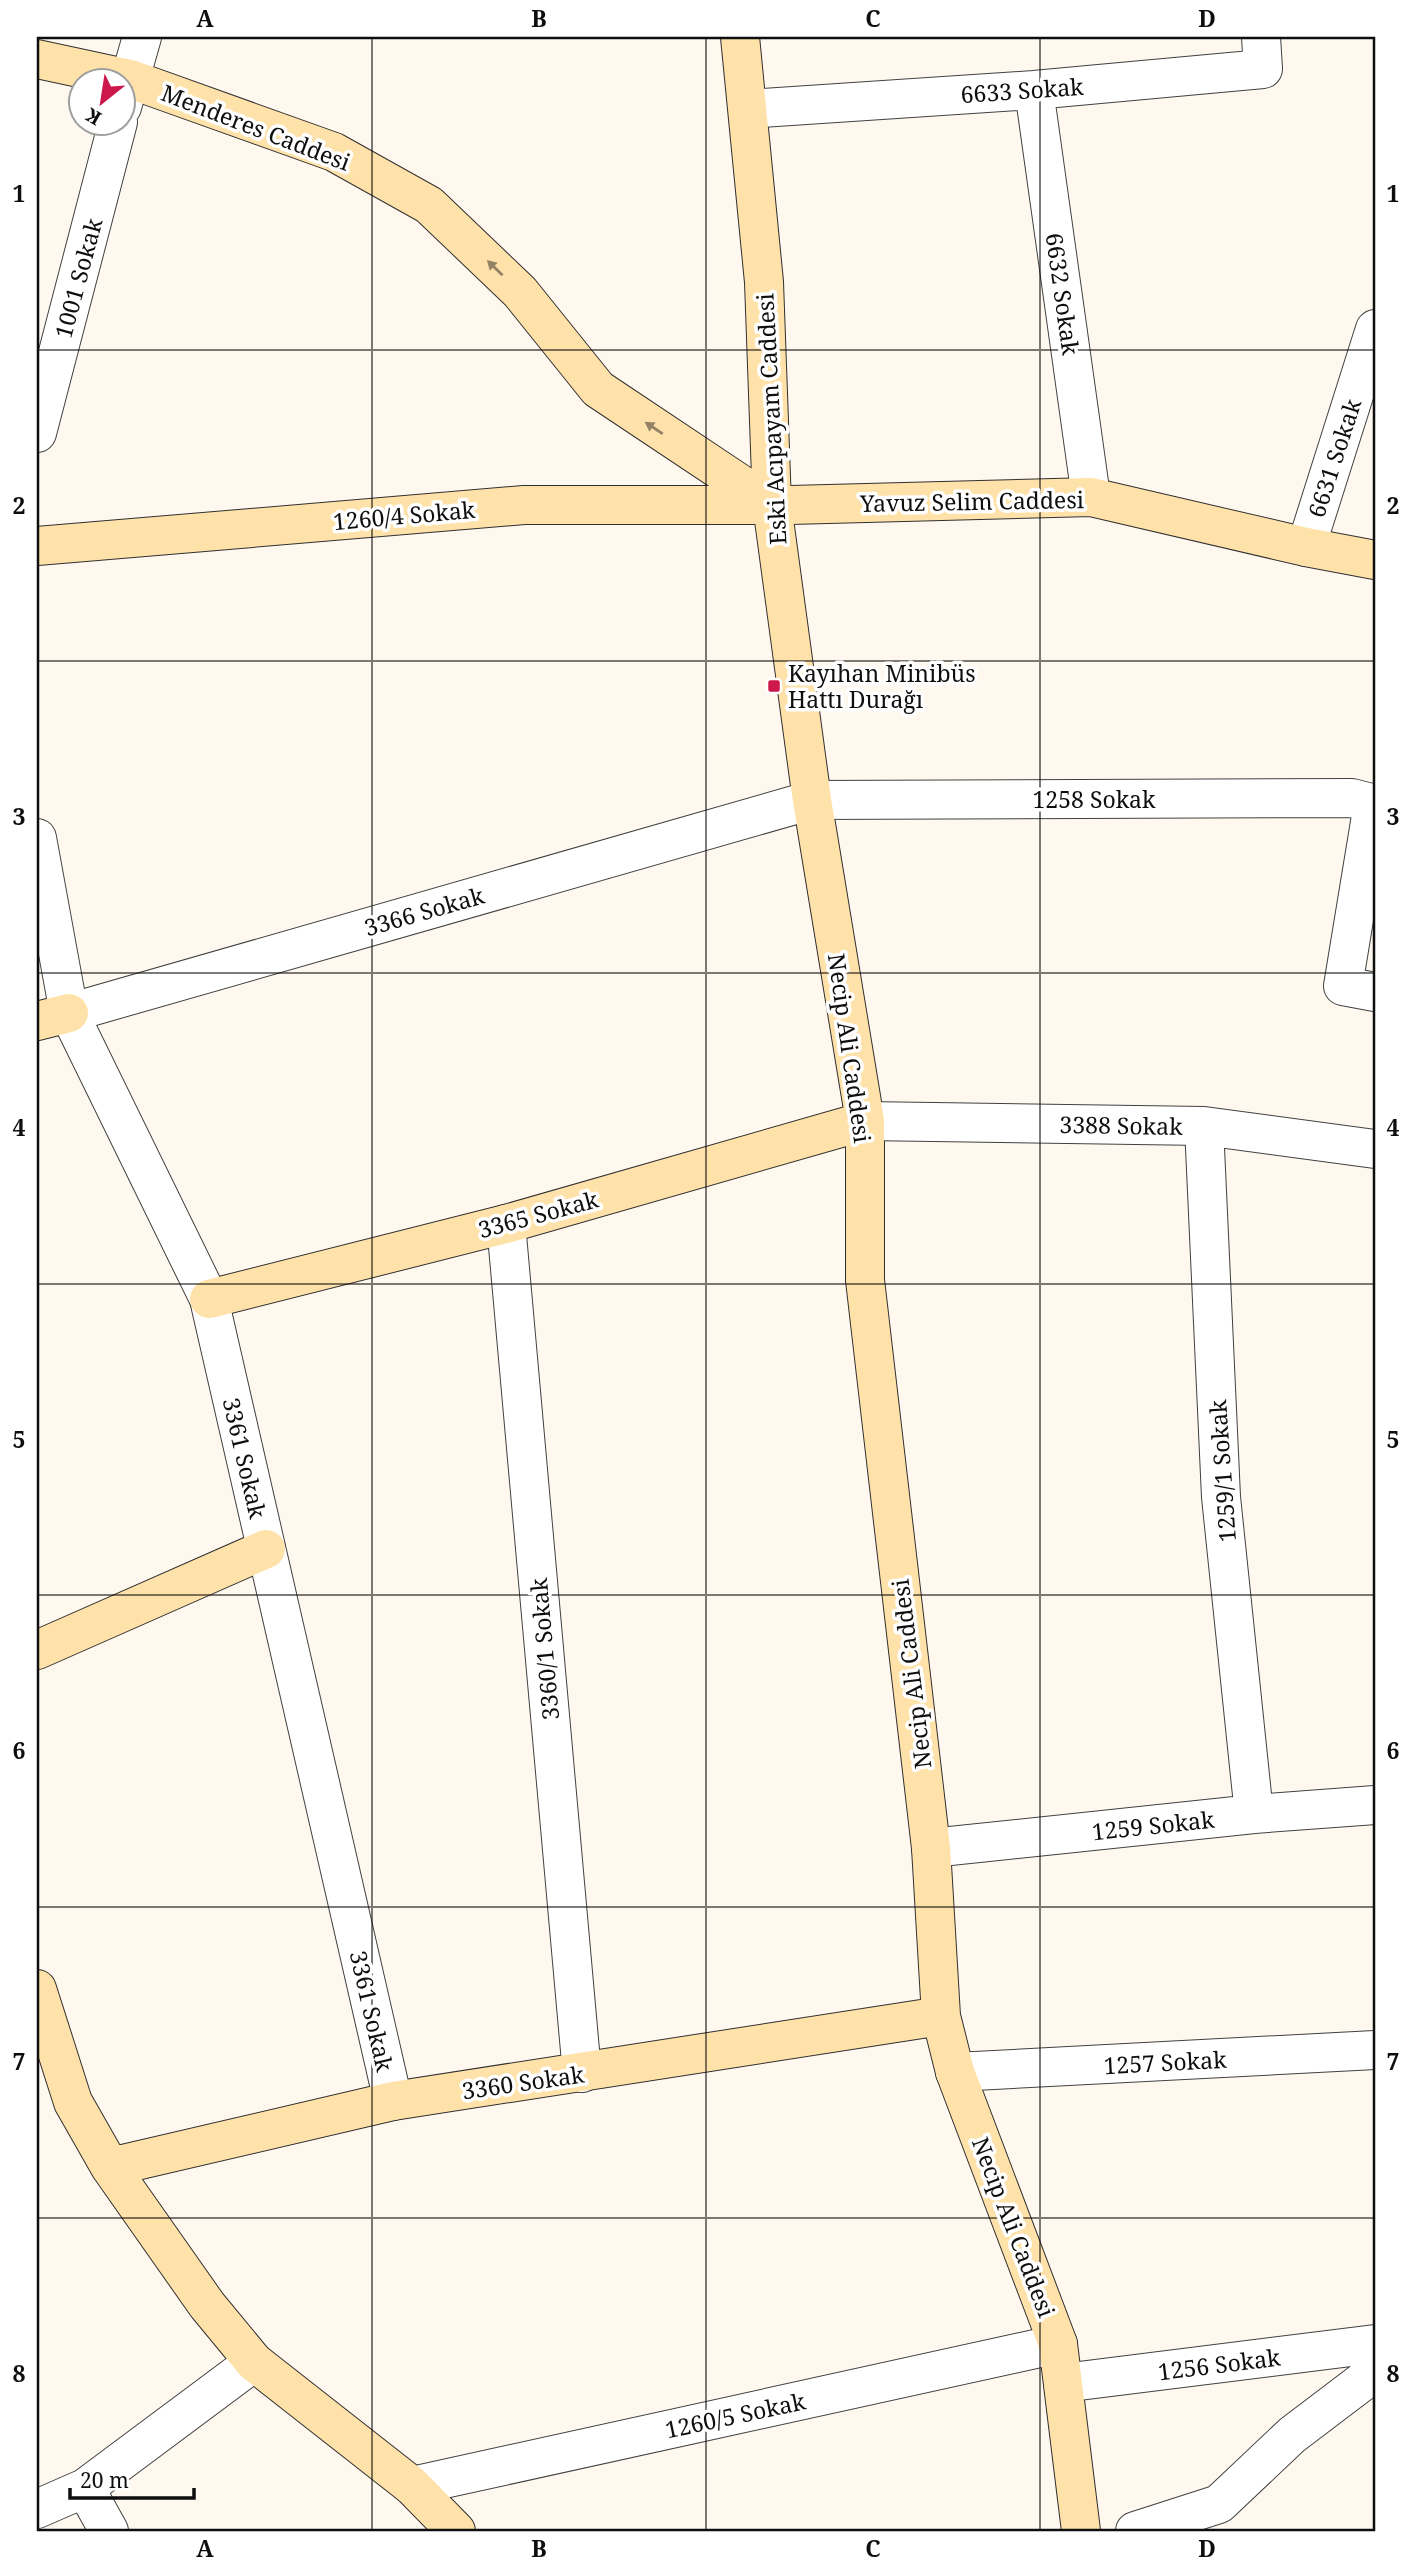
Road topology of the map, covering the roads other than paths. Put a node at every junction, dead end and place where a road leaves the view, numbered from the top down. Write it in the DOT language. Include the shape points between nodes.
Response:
graph roads {
  1 [pos="142,37"];
  2 [pos="740,37"];
  3 [pos="1261,37"];
  4 [pos="37,60"];
  5 [pos="134,66"];
  6 [pos="66,71"];
  7 [pos="1034,90"];
  8 [pos="136,96"];
  9 [pos="748,110"];
  10 [pos="114,136"];
  11 [pos="1375,329"];
  12 [pos="37,433"];
  13 [pos="770,452"];
  14 [pos="711,466"];
  15 [pos="1091,497"];
  16 [pos="772,505"];
  17 [pos="37,546"];
  18 [pos="1306,547"];
  19 [pos="1375,560"];
  20 [pos="812,800"];
  21 [pos="1374,804"];
  22 [pos="37,838"];
  23 [pos="1375,992"];
  24 [pos="53,1017"];
  25 [pos="865,1121"];
  26 [pos="1205,1126"];
  27 [pos="1375,1149"];
  28 [pos="506,1224"];
  29 [pos="209,1298"];
  30 [pos="266,1549"];
  31 [pos="37,1650"];
  32 [pos="1375,1805"];
  33 [pos="1254,1814"];
  34 [pos="931,1848"];
  35 [pos="37,1989"];
  36 [pos="941,2016"];
  37 [pos="1375,2050"];
  38 [pos="955,2072"];
  39 [pos="582,2073"];
  40 [pos="393,2101"];
  41 [pos="110,2167"];
  42 [pos="1058,2344"];
  43 [pos="1375,2344"];
  44 [pos="254,2362"];
  45 [pos="1375,2372"];
  46 [pos="1063,2383"];
  47 [pos="412,2486"];
  48 [pos="85,2488"];
  49 [pos="37,2509"];
  50 [pos="109,2531"];
  51 [pos="456,2531"];
  52 [pos="1081,2531"];
  53 [pos="1135,2531"];
  1 -- 5 [label="street"];
  2 -- 9 [label="street, Eski Acıpayam Caddesi"];
  3 -- 7 [label="street, 6633 Sokak" via="1263,69"];
  4 -- 6 [label="street, Menderes Caddesi"];
  7 -- 9 [label="street, 6633 Sokak"];
  7 -- 15 [label="street, 6632 Sokak"];
  14 -- 8 [label="street, Menderes Caddesi, one-way" via="598,389 520,292 429,205 334,152"];
  9 -- 13 [label="street, Eski Acıpayam Caddesi" via="764,282"];
  10 -- 12 [label="street, 1001 Sokak"];
  11 -- 18 [label="street, 6631 Sokak"];
  13 -- 14 [label="street" via="740,464"];
  13 -- 16 [label="street, Eski Acıpayam Caddesi"];
  14 -- 16 [label="street, Menderes Caddesi"];
  15 -- 16 [label="street, Yavuz Selim Caddesi"];
  15 -- 18 [label="street, Yavuz Selim Caddesi"];
  16 -- 17 [label="street, 1260/4 Sokak" via="524,505"];
  16 -- 20 [label="street, Eski Acıpayam Caddesi"];
  18 -- 19 [label="street, Yavuz Selim Caddesi"];
  20 -- 21 [label="street, 1258 Sokak" via="1353,798"];
  20 -- 24 [label="street, 3366 Sokak"];
  20 -- 25 [label="street, Necip Ali Caddesi"];
  21 -- 23 [label="street" via="1343,986"];
  22 -- 24 [label="street, 3361 Sokak"];
  24 -- 29 [label="street, 3361 Sokak"];
  25 -- 26 [label="street, 3388 Sokak"];
  25 -- 28 [label="street, 3365 Sokak"];
  25 -- 34 [label="street, Necip Ali Caddesi" via="866,1280"];
  26 -- 27 [label="street, 3388 Sokak"];
  26 -- 33 [label="street, 1259/1 Sokak" via="1221,1497"];
  28 -- 29 [label="street, 3365 Sokak"];
  28 -- 39 [label="street, 3360/1 Sokak"];
  29 -- 30 [label="street, 3361 Sokak"];
  30 -- 31 [label="street"];
  30 -- 40 [label="street, 3361 Sokak"];
  32 -- 33 [label="street, 1259 Sokak"];
  33 -- 34 [label="street, 1259 Sokak"];
  34 -- 36 [label="street, Necip Ali Caddesi"];
  35 -- 41 [label="street" via="73,2102"];
  36 -- 38 [label="street, Necip Ali Caddesi"];
  36 -- 39 [label="street, 3360 Sokak"];
  37 -- 38 [label="street, 1257 Sokak"];
  38 -- 42 [label="street, Necip Ali Caddesi"];
  39 -- 40 [label="street, 3360 Sokak"];
  40 -- 41 [label="street, 3360 Sokak"];
  41 -- 44 [label="street" via="207,2305"];
  42 -- 46 [label="street, Necip Ali Caddesi"];
  42 -- 47 [label="street, 1260/5 Sokak"];
  43 -- 46 [label="street, 1256 Sokak"];
  44 -- 47 [label="street"];
  44 -- 48 [label="street"];
  45 -- 53 [label="street" via="1292,2435 1219,2504"];
  46 -- 52 [label="street, Necip Ali Caddesi"];
  47 -- 51 [label="street"];
  48 -- 49 [label="street"];
  48 -- 50 [label="street"];
}
